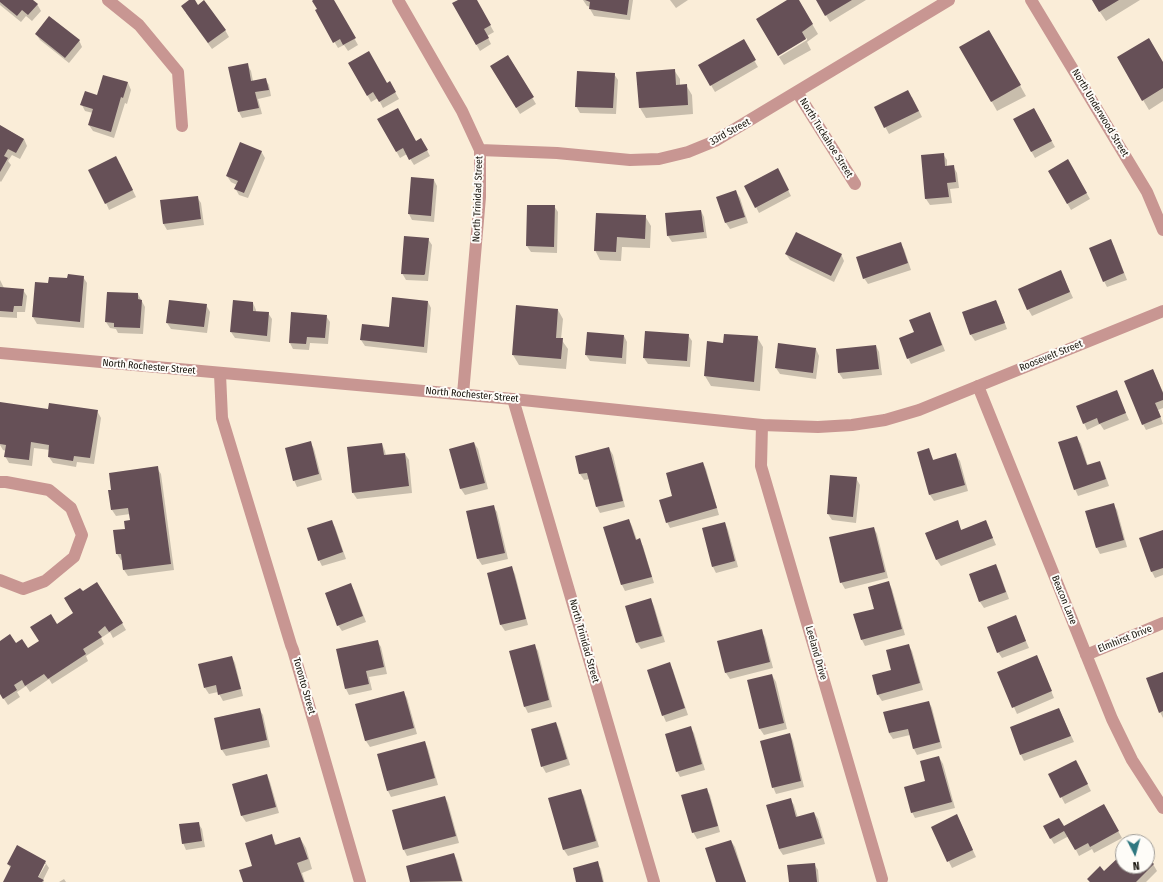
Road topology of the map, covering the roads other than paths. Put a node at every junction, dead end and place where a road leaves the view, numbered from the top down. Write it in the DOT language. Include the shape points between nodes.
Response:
graph roads {
  1 [pos="108,0"];
  2 [pos="398,0"];
  3 [pos="950,0"];
  4 [pos="1031,0"];
  5 [pos="797,92"];
  6 [pos="182,126"];
  7 [pos="480,150"];
  8 [pos="855,184"];
  9 [pos="1163,230"];
  10 [pos="1163,311"];
  11 [pos="0,353"];
  12 [pos="220,374"];
  13 [pos="978,386"];
  14 [pos="463,394"];
  15 [pos="513,399"];
  16 [pos="940,402"];
  17 [pos="762,425"];
  18 [pos="0,482"];
  19 [pos="0,580"];
  20 [pos="1163,623"];
  21 [pos="1086,655"];
  22 [pos="1163,808"];
  23 [pos="882,880"];
  24 [pos="360,882"];
  25 [pos="654,882"];
  1 -- 6 [label="street" via="139,25 178,72"];
  2 -- 7 [label="street, North Trinidad Street" via="462,111"];
  3 -- 5 [label="street, 33rd Street"];
  4 -- 9 [label="street, North Underwood Street" via="1147,192"];
  5 -- 7 [label="street, 33rd Street" via="716,142 659,159 630,160"];
  5 -- 8 [label="street, North Tuckahoe Street"];
  7 -- 14 [label="street, North Trinidad Street" via="480,197"];
  10 -- 13 [label="street, Roosevelt Street"];
  11 -- 12 [label="street, North Rochester Street"];
  12 -- 14 [label="street, North Rochester Street"];
  12 -- 24 [label="street, Toronto Street" via="222,418 294,650"];
  13 -- 16 [label="street, Roosevelt Street"];
  13 -- 21 [label="street, Beacon Lane"];
  14 -- 15 [label="street, North Rochester Street"];
  15 -- 17 [label="street, North Rochester Street"];
  15 -- 25 [label="street, North Trinidad Street"];
  16 -- 17 [label="street, North Rochester Street" via="885,420 852,425"];
  17 -- 23 [label="street, Leeland Drive" via="761,466"];
  18 -- 19 [label="street" via="49,490 71,508 82,535 74,557 45,581 23,589"];
  20 -- 21 [label="street, Elmhirst Drive"];
  21 -- 22 [label="street, Beacon Lane" via="1132,760"];
}
